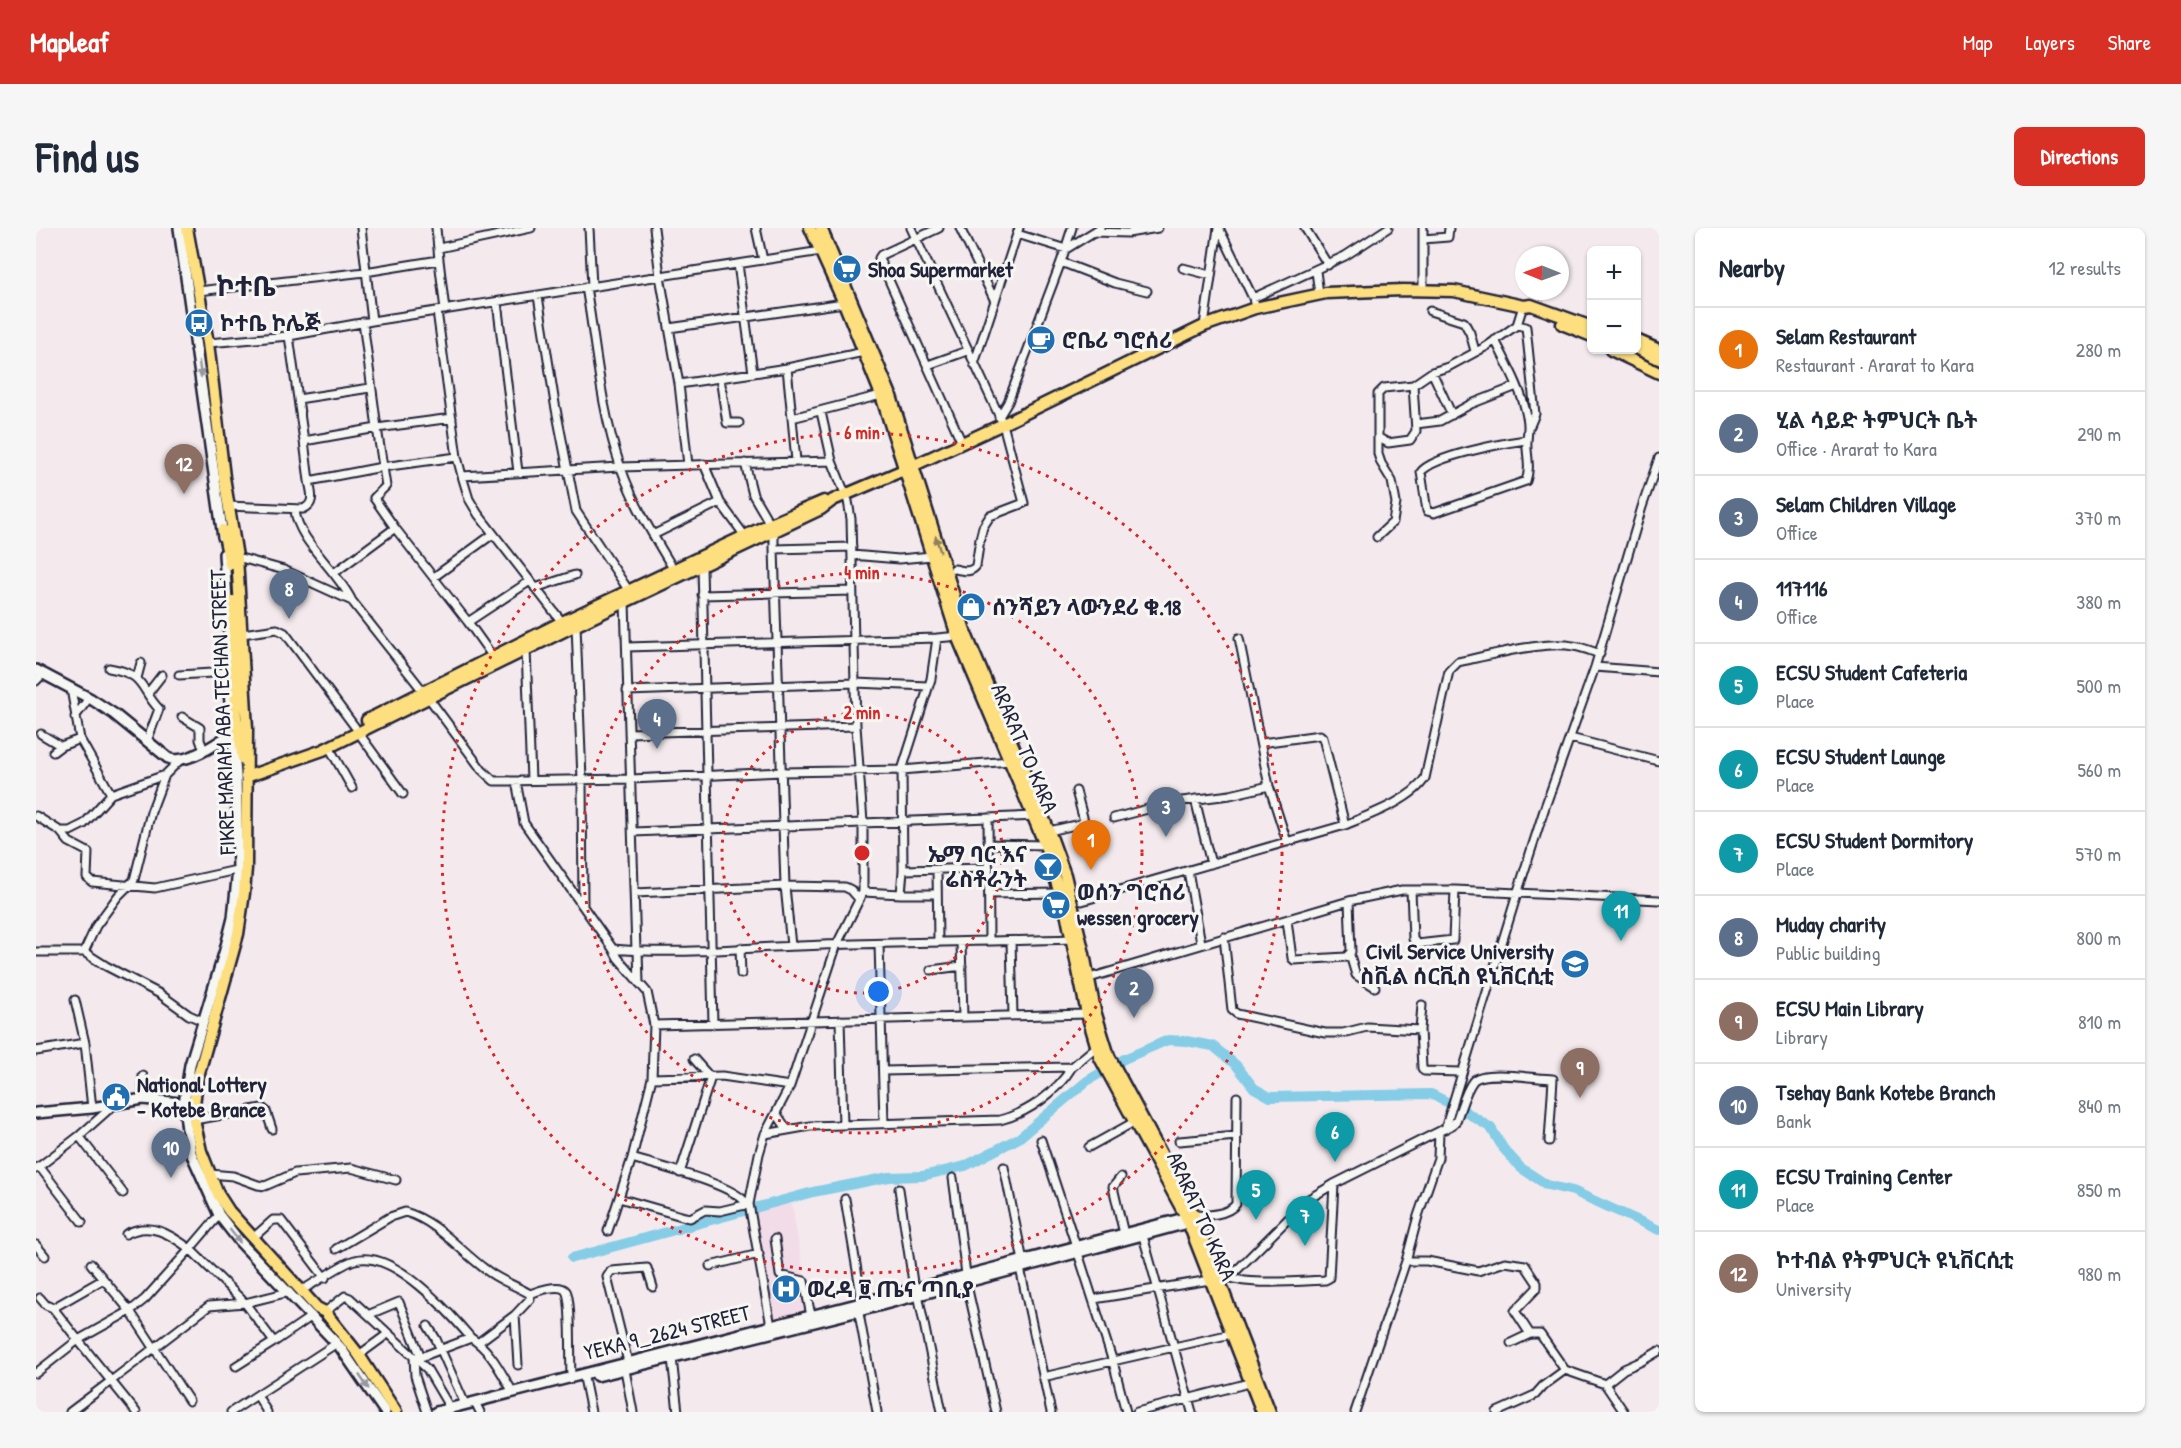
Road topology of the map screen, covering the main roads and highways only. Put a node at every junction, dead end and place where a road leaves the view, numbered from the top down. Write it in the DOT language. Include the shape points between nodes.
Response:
graph roads {
  1 [pos="187,228"];
  2 [pos="810,228"];
  3 [pos="821,228"];
  4 [pos="1524,306"];
  5 [pos="1587,325"];
  6 [pos="1587,334"];
  7 [pos="1641,342"];
  8 [pos="1641,350"];
  9 [pos="1659,350"];
  10 [pos="1619,354"];
  11 [pos="1631,354"];
  12 [pos="1659,359"];
  13 [pos="1659,367"];
  14 [pos="1659,373"];
  15 [pos="910,467"];
  16 [pos="772,527"];
  17 [pos="223,530"];
  18 [pos="962,635"];
  19 [pos="544,636"];
  20 [pos="426,694"];
  21 [pos="985,694"];
  22 [pos="357,730"];
  23 [pos="307,755"];
  24 [pos="246,773"];
  25 [pos="1038,815"];
  26 [pos="1084,980"];
  27 [pos="1100,1047"];
  28 [pos="1112,1072"];
  29 [pos="1162,1161"];
  30 [pos="1220,1280"];
  31 [pos="1255,1382"];
  32 [pos="396,1412"];
  33 [pos="1262,1412"];
  34 [pos="1270,1412"];
  1 -- 24 [label="main road, FIKRE MARIAM ABA TECHAN STREET" via="208,343 237,557"];
  2 -- 15 [label="main road, ARARAT TO KARA"];
  3 -- 15 [label="main road, ARARAT TO KARA" via="882,373"];
  4 -- 5 [label="main road"];
  4 -- 6 [label="main road"];
  4 -- 15 [label="main road" via="1454,291 1423,290 1371,290 1254,303 1001,420"];
  7 -- 9 [label="main road"];
  8 -- 12 [label="main road"];
  10 -- 14 [label="main road"];
  11 -- 13 [label="main road"];
  15 -- 16 [label="main road"];
  18 -- 15 [label="main road, ARARAT TO KARA, one-way"];
  15 -- 18 [label="main road, ARARAT TO KARA" via="932,556"];
  16 -- 19 [label="main road" via="702,566"];
  16 -- 19 [label="main road" via="562,622"];
  17 -- 24 [label="main road" via="230,557 236,718"];
  18 -- 21 [label="main road, ARARAT TO KARA"];
  19 -- 20 [label="main road" via="493,657"];
  19 -- 20 [label="main road" via="526,649"];
  20 -- 22 [label="main road"];
  21 -- 25 [label="main road, ARARAT TO KARA"];
  21 -- 25 [label="main road, ARARAT TO KARA" via="1010,761"];
  22 -- 23 [label="main road"];
  22 -- 23 [label="main road" via="320,744"];
  23 -- 24 [label="main road"];
  24 -- 32 [label="main road, FIKRE MARIAM ABA TECHAN STREET" via="238,934 189,1104 201,1151 229,1211 317,1308 325,1312"];
  25 -- 26 [label="main road, ARARAT TO KARA"];
  25 -- 26 [label="main road, ARARAT TO KARA" via="1049,831 1065,875"];
  26 -- 27 [label="main road, ARARAT TO KARA"];
  26 -- 27 [label="main road, ARARAT TO KARA" via="1087,1014"];
  27 -- 28 [label="main road, ARARAT TO KARA"];
  28 -- 29 [label="main road, ARARAT TO KARA"];
  28 -- 29 [label="main road, ARARAT TO KARA" via="1134,1122"];
  29 -- 30 [label="main road, ARARAT TO KARA" via="1194,1218"];
  30 -- 31 [label="main road, ARARAT TO KARA"];
  30 -- 31 [label="main road, ARARAT TO KARA" via="1231,1334"];
  31 -- 33 [label="main road, ARARAT TO KARA"];
  31 -- 34 [label="main road, ARARAT TO KARA"];
}
